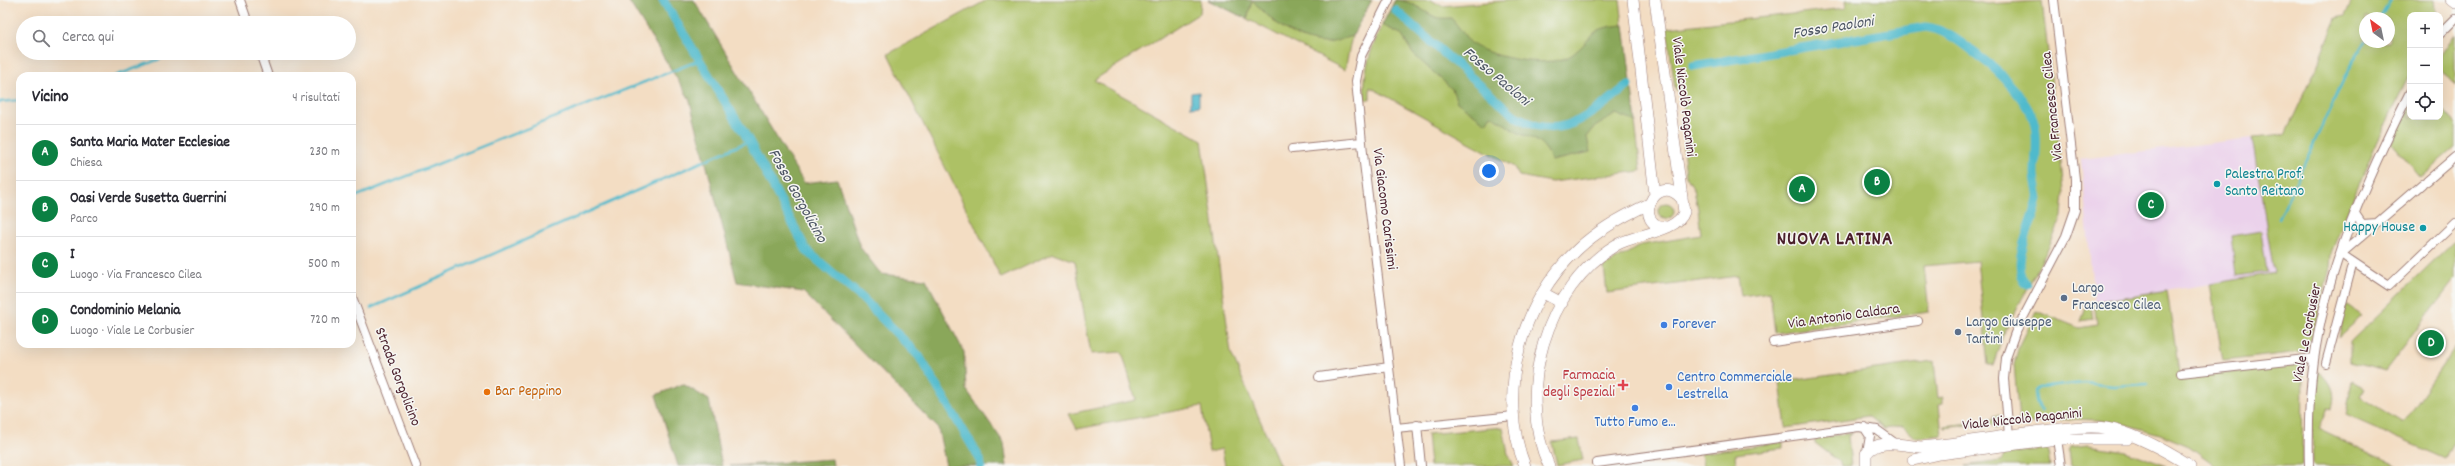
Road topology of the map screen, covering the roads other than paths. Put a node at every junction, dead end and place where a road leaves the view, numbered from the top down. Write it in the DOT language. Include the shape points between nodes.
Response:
graph roads {
  1 [pos="240,0"];
  2 [pos="1389,0"];
  3 [pos="1633,0"];
  4 [pos="1655,0"];
  5 [pos="2054,0"];
  6 [pos="2451,0"];
  7 [pos="2455,3"];
  8 [pos="246,16"];
  9 [pos="2455,19"];
  10 [pos="2443,31"];
  11 [pos="262,60"];
  12 [pos="267,72"];
  13 [pos="2407,98"];
  14 [pos="1362,142"];
  15 [pos="1292,149"];
  16 [pos="2455,157"];
  17 [pos="1681,198"];
  18 [pos="1652,199"];
  19 [pos="2356,216"];
  20 [pos="2378,223"];
  21 [pos="2455,223"];
  22 [pos="1669,227"];
  23 [pos="2341,254"];
  24 [pos="2353,262"];
  25 [pos="1544,293"];
  26 [pos="1562,303"];
  27 [pos="356,308"];
  28 [pos="1918,321"];
  29 [pos="1773,342"];
  30 [pos="2314,358"];
  31 [pos="2326,363"];
  32 [pos="1389,367"];
  33 [pos="2181,373"];
  34 [pos="1319,377"];
  35 [pos="1514,416"];
  36 [pos="1417,426"];
  37 [pos="1864,427"];
  38 [pos="1396,428"];
  39 [pos="2009,435"];
  40 [pos="2057,439"];
  41 [pos="2138,440"];
  42 [pos="1897,444"];
  43 [pos="1908,446"];
  44 [pos="1867,453"];
  45 [pos="1597,463"];
  46 [pos="1911,463"];
  47 [pos="416,466"];
  48 [pos="1401,466"];
  49 [pos="1421,466"];
  50 [pos="1525,466"];
  51 [pos="1549,466"];
  52 [pos="1866,466"];
  53 [pos="2061,466"];
  54 [pos="2190,466"];
  55 [pos="2309,466"];
  1 -- 8 [label="street"];
  2 -- 14 [label="street, Via Giacomo Carissimi" via="1364,48 1357,69"];
  3 -- 18 [label="street"];
  4 -- 17 [label="street, Viale Niccolò Paganini"];
  5 -- 39 [label="street, Via Francesco Cilea" via="2075,179 2075,210 2066,236 2010,345 2004,368"];
  6 -- 7 [label="street"];
  9 -- 10 [label="street"];
  11 -- 12 [label="street"];
  13 -- 19 [label="street, Viale Le Corbusier" via="2384,145"];
  14 -- 15 [label="street"];
  14 -- 32 [label="street, Via Giacomo Carissimi"];
  16 -- 20 [label="street"];
  17 -- 18 [label="street" via="1669,191"];
  17 -- 22 [label="street, Viale Niccolò Paganini" via="1683,216"];
  18 -- 22 [label="street" via="1649,216 1661,226"];
  18 -- 25 [label="street" via="1586,242 1563,265"];
  19 -- 20 [label="street" via="2362,224"];
  19 -- 23 [label="street, Viale Le Corbusier"];
  20 -- 23 [label="street"];
  21 -- 24 [label="street" via="2389,286"];
  22 -- 26 [label="street, Viale Niccolò Paganini" via="1635,236 1612,248 1586,269"];
  23 -- 24 [label="street"];
  23 -- 30 [label="street, Viale Le Corbusier"];
  24 -- 31 [label="street, Viale Le Corbusier"];
  25 -- 26 [label="street"];
  25 -- 35 [label="street" via="1529,320 1518,348 1513,388"];
  26 -- 51 [label="street, Viale Niccolò Paganini" via="1543,345 1536,387 1538,429"];
  27 -- 47 [label="street, Strada Gorgolicino"];
  28 -- 29 [label="street, Via Antonio Caldara"];
  30 -- 33 [label="street"];
  30 -- 55 [label="street, Viale Le Corbusier" via="2309,413"];
  32 -- 34 [label="street"];
  32 -- 38 [label="street, Via Giacomo Carissimi"];
  35 -- 36 [label="street"];
  35 -- 50 [label="street"];
  36 -- 38 [label="street"];
  36 -- 49 [label="street"];
  37 -- 42 [label="street" via="1877,430"];
  37 -- 44 [label="street" via="1870,436"];
  37 -- 45 [label="street"];
  38 -- 48 [label="street, Via Giacomo Carissimi"];
  39 -- 41 [label="street, Viale Niccolò Paganini" via="2107,428"];
  39 -- 43 [label="street, Viale Niccolò Paganini" via="1928,446"];
  40 -- 41 [label="street, Viale Niccolò Paganini" via="2092,437"];
  40 -- 46 [label="street, Viale Niccolò Paganini" via="1940,454"];
  40 -- 53 [label="street"];
  41 -- 54 [label="street, Viale Niccolò Paganini"];
  42 -- 43 [label="street, Viale Niccolò Paganini"];
  42 -- 44 [label="street, Viale Niccolò Paganini" via="1879,445"];
  43 -- 46 [label="street, Viale Niccolò Paganini" via="1914,455"];
  44 -- 52 [label="street" via="1864,461"];
}
